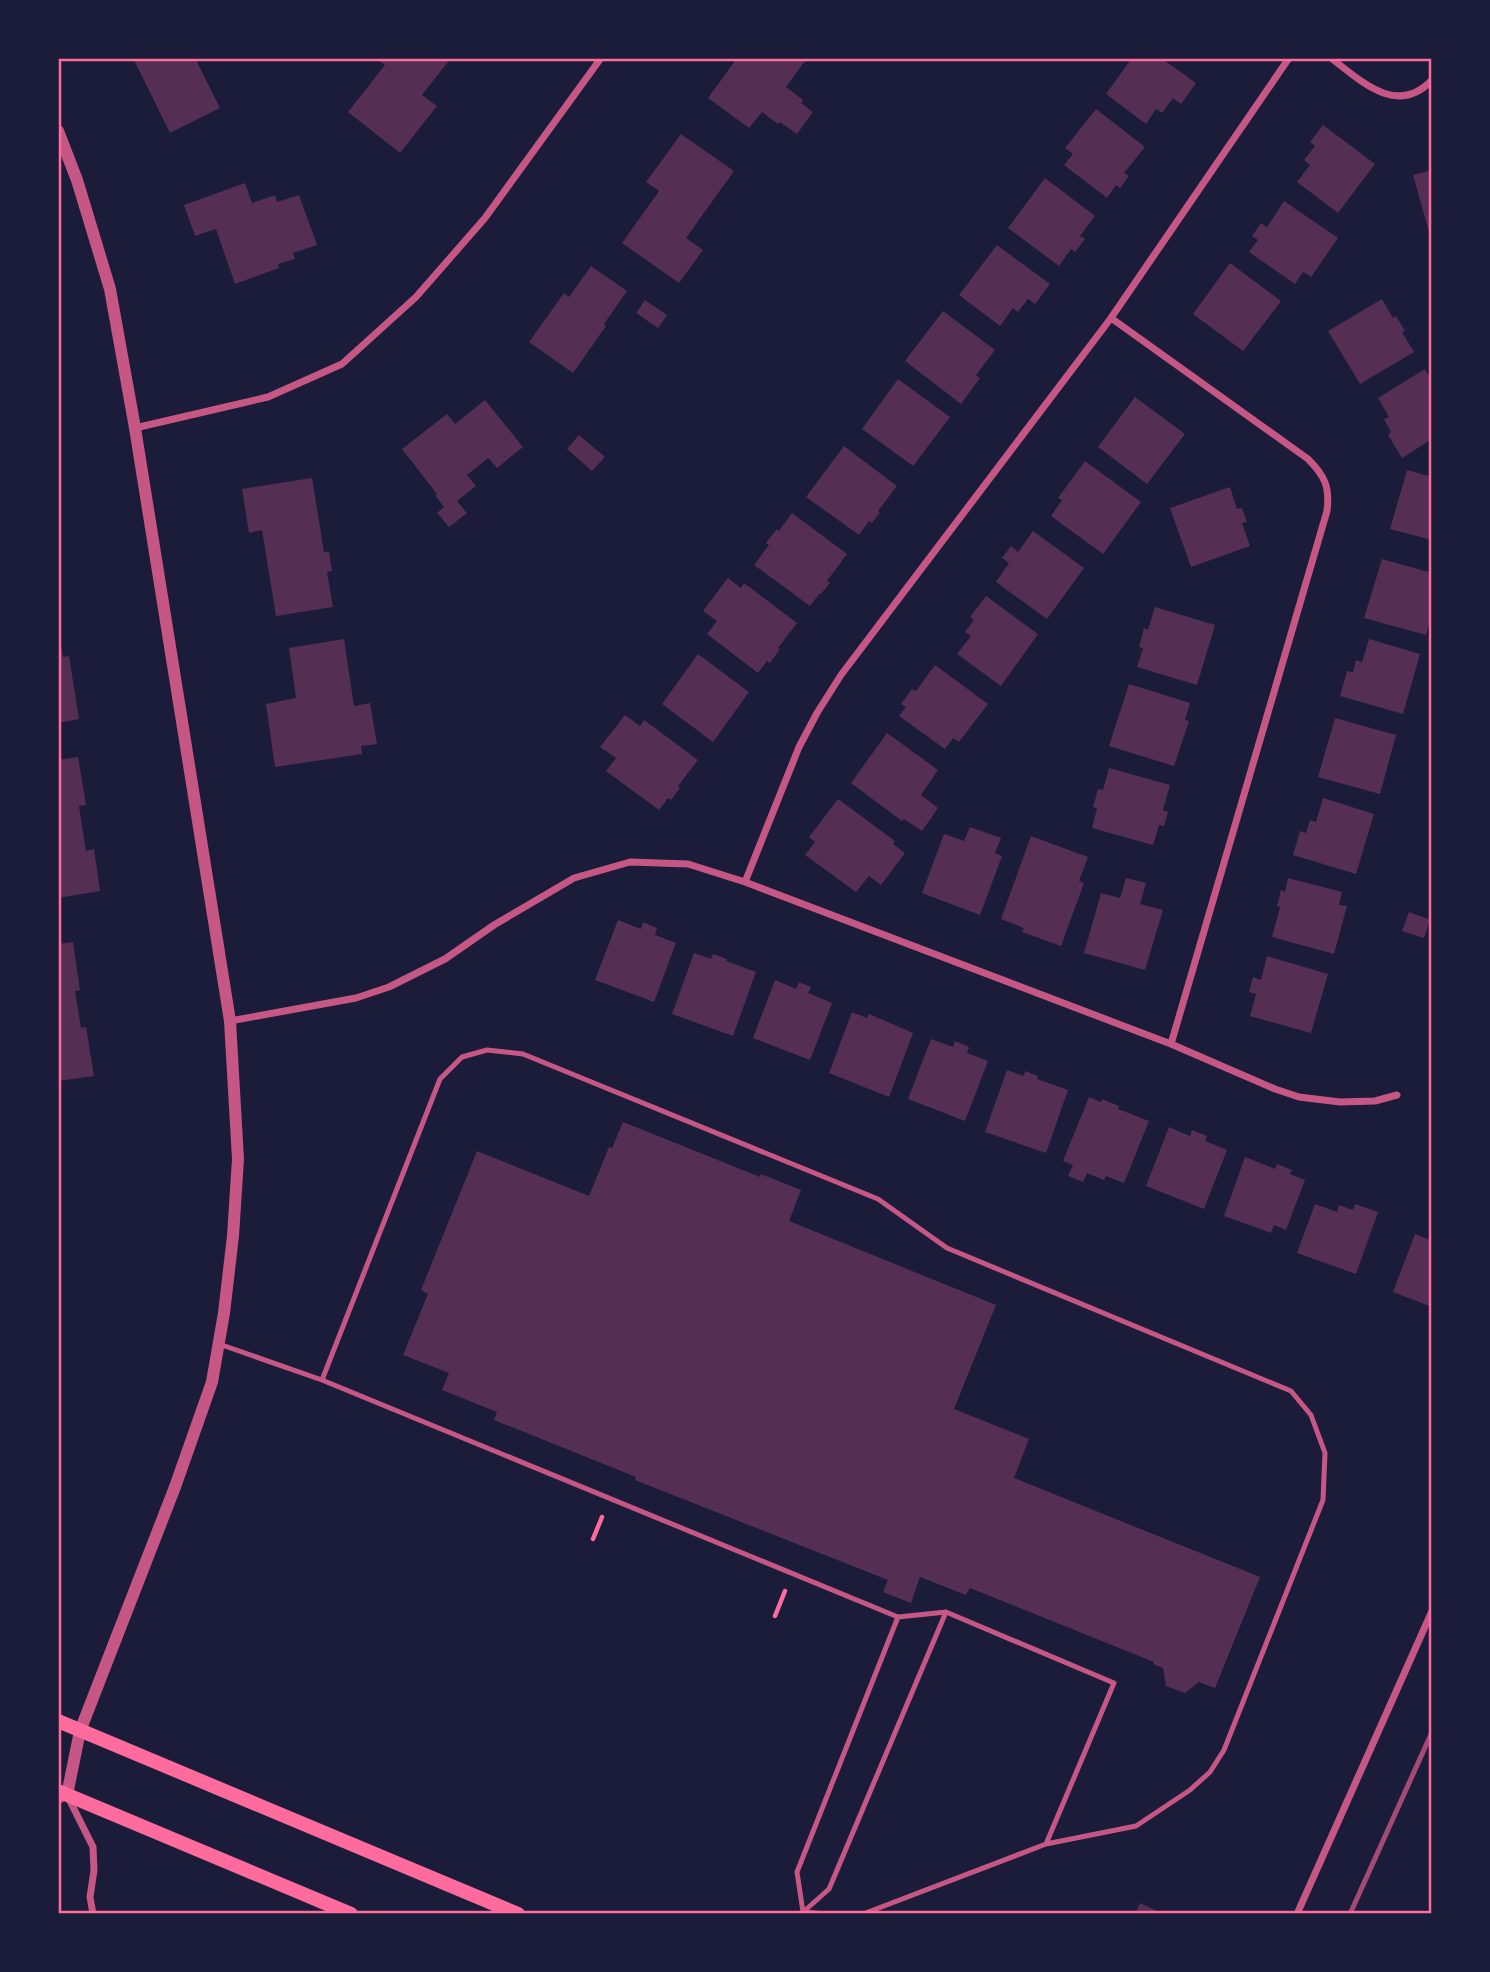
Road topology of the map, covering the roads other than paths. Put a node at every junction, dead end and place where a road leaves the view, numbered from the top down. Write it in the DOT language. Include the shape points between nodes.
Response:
graph roads {
  1 [pos="601,58"];
  2 [pos="1289,58"];
  3 [pos="1331,58"];
  4 [pos="1432,80"];
  5 [pos="58,131"];
  6 [pos="1111,318"];
  7 [pos="135,428"];
  8 [pos="744,882"];
  9 [pos="230,1021"];
  10 [pos="1171,1044"];
  11 [pos="1397,1095"];
  12 [pos="219,1344"];
  13 [pos="322,1380"];
  14 [pos="1432,1611"];
  15 [pos="946,1612"];
  16 [pos="898,1618"];
  17 [pos="58,1721"];
  18 [pos="80,1731"];
  19 [pos="61,1796"];
  20 [pos="1045,1844"];
  21 [pos="802,1913"];
  22 [pos="93,1914"];
  23 [pos="351,1914"];
  24 [pos="517,1914"];
  25 [pos="827,1914"];
  26 [pos="863,1914"];
  27 [pos="1297,1914"];
  1 -- 7 [label="street" via="485,218 416,297 342,364 268,397"];
  2 -- 6 [label="street"];
  3 -- 4 [label="street" via="1373,90 1402,98"];
  5 -- 7 [label="street" via="110,289"];
  6 -- 8 [label="street" via="835,684 799,747"];
  6 -- 10 [label="street" via="1308,459 1322,473 1329,496"];
  7 -- 9 [label="street"];
  8 -- 9 [label="street" via="688,864 630,862 574,878 445,959 389,986 356,998"];
  8 -- 10 [label="street"];
  9 -- 12 [label="street" via="238,1159"];
  10 -- 11 [label="street" via="1299,1097 1352,1102"];
  12 -- 13 [label="lane"];
  12 -- 18 [label="street" via="212,1382 180,1474"];
  13 -- 16 [label="lane"];
  13 -- 20 [label="lane" via="440,1079 462,1057 487,1051 523,1054 878,1199 947,1248 1291,1391 1311,1415 1325,1453 1323,1500 1224,1750 1210,1772 1190,1790 1136,1826"];
  14 -- 27 [label="street"];
  15 -- 16 [label="lane"];
  15 -- 20 [label="lane" via="1114,1683"];
  15 -- 21 [label="lane" via="829,1889"];
  16 -- 21 [label="lane" via="797,1872"];
  17 -- 18 [label="main road"];
  18 -- 19 [label="street"];
  18 -- 24 [label="main road"];
  19 -- 22 [label="street" via="93,1847"];
  19 -- 23 [label="main road"];
  20 -- 26 [label="lane"];
  21 -- 25 [label="lane"];
}
